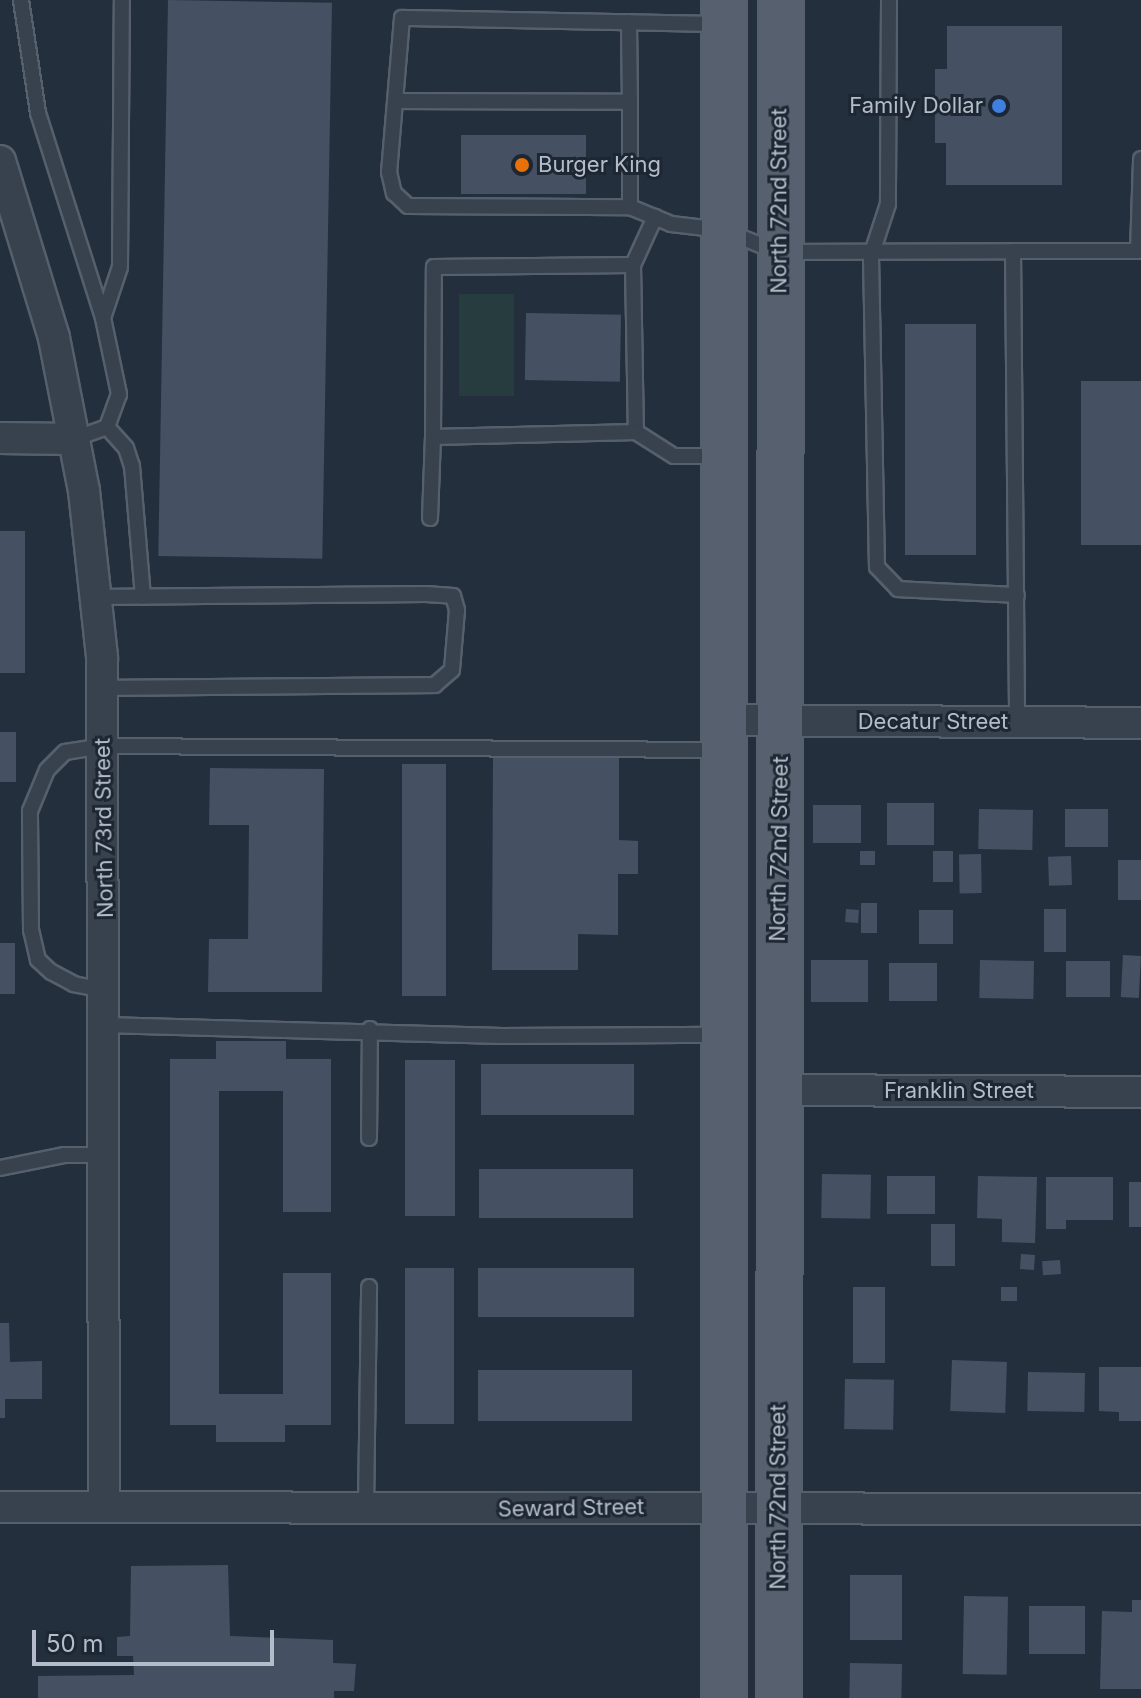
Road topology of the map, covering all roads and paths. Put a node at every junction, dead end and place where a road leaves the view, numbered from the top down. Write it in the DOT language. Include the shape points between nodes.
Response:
graph roads {
  1 [pos="21,0"];
  2 [pos="122,0"];
  3 [pos="400,0"];
  4 [pos="781,0"];
  5 [pos="889,0"];
  6 [pos="724,12"];
  7 [pos="402,18"];
  8 [pos="629,22"];
  9 [pos="395,101"];
  10 [pos="630,102"];
  11 [pos="1141,159"];
  12 [pos="0,161"];
  13 [pos="630,207"];
  14 [pos="655,217"];
  15 [pos="723,230"];
  16 [pos="1013,251"];
  17 [pos="778,252"];
  18 [pos="871,256"];
  19 [pos="633,265"];
  20 [pos="103,318"];
  21 [pos="107,427"];
  22 [pos="636,432"];
  23 [pos="433,437"];
  24 [pos="0,438"];
  25 [pos="74,439"];
  26 [pos="724,456"];
  27 [pos="430,518"];
  28 [pos="1017,595"];
  29 [pos="95,597"];
  30 [pos="143,597"];
  31 [pos="102,688"];
  32 [pos="781,721"];
  33 [pos="1017,722"];
  34 [pos="1141,723"];
  35 [pos="725,735"];
  36 [pos="103,746"];
  37 [pos="104,990"];
  38 [pos="104,1025"];
  39 [pos="370,1029"];
  40 [pos="725,1035"];
  41 [pos="777,1090"];
  42 [pos="1141,1092"];
  43 [pos="369,1138"];
  44 [pos="104,1155"];
  45 [pos="0,1168"];
  46 [pos="369,1287"];
  47 [pos="779,1505"];
  48 [pos="724,1506"];
  49 [pos="0,1507"];
  50 [pos="104,1507"];
  51 [pos="366,1508"];
  52 [pos="1141,1509"];
  53 [pos="724,1698"];
  54 [pos="779,1698"];
  1 -- 20 [label="lane" via="41,125"];
  2 -- 20 [label="lane" via="120,267"];
  3 -- 7 [label="lane"];
  4 -- 17 [label="main road, North 72nd Street"];
  5 -- 18 [label="lane" via="888,204"];
  6 -- 8 [label="lane"];
  6 -- 15 [label="main road"];
  7 -- 8 [label="lane"];
  7 -- 9 [label="lane"];
  8 -- 10 [label="lane"];
  9 -- 10 [label="lane"];
  9 -- 13 [label="lane" via="389,172 394,193 408,206"];
  10 -- 13 [label="lane"];
  11 -- 16 [label="lane" via="1138,251"];
  12 -- 25 [label="street, North 73rd Street" via="54,338"];
  13 -- 14 [label="lane"];
  14 -- 15 [label="lane"];
  14 -- 19 [label="lane"];
  15 -- 17 [label="lane"];
  15 -- 26 [label="main road"];
  16 -- 18 [label="lane"];
  16 -- 28 [label="lane"];
  17 -- 18 [label="lane"];
  17 -- 32 [label="main road, North 72nd Street"];
  18 -- 28 [label="lane" via="877,567 898,589"];
  19 -- 22 [label="lane"];
  19 -- 23 [label="lane" via="434,267"];
  20 -- 21 [label="lane" via="119,394"];
  21 -- 25 [label="lane"];
  21 -- 30 [label="lane" via="126,448 132,466"];
  22 -- 23 [label="lane"];
  22 -- 26 [label="lane" via="674,456"];
  23 -- 27 [label="lane"];
  24 -- 25 [label="street"];
  25 -- 29 [label="street, North 73rd Street"];
  26 -- 35 [label="main road"];
  28 -- 33 [label="lane"];
  29 -- 30 [label="lane"];
  29 -- 31 [label="street, North 73rd Street"];
  30 -- 31 [label="lane" via="453,596 457,651 452,670 435,685"];
  31 -- 36 [label="street, North 73rd Street"];
  32 -- 33 [label="street, Decatur Street"];
  32 -- 35 [label="street, Decatur Street"];
  32 -- 41 [label="main road, North 72nd Street"];
  33 -- 34 [label="street, Decatur Street"];
  35 -- 36 [label="lane"];
  35 -- 40 [label="main road"];
  36 -- 37 [label="street, North 73rd Street"];
  36 -- 37 [label="lane" via="65,752 36,788 30,811 31,930 38,960 74,984"];
  37 -- 38 [label="street, North 73rd Street"];
  38 -- 39 [label="lane"];
  38 -- 44 [label="street, North 73rd Street"];
  39 -- 40 [label="lane" via="502,1036"];
  39 -- 43 [label="lane"];
  40 -- 48 [label="main road"];
  41 -- 42 [label="street, Franklin Street"];
  41 -- 47 [label="main road, North 72nd Street"];
  44 -- 45 [label="lane" via="64,1155"];
  44 -- 50 [label="street, North 73rd Street"];
  46 -- 51 [label="lane"];
  47 -- 48 [label="street, Seward Street"];
  47 -- 52 [label="street, Seward Street"];
  47 -- 54 [label="main road, North 72nd Street"];
  48 -- 51 [label="street, Seward Street"];
  48 -- 53 [label="main road"];
  49 -- 50 [label="street, Seward Street"];
  50 -- 51 [label="street, Seward Street"];
}
